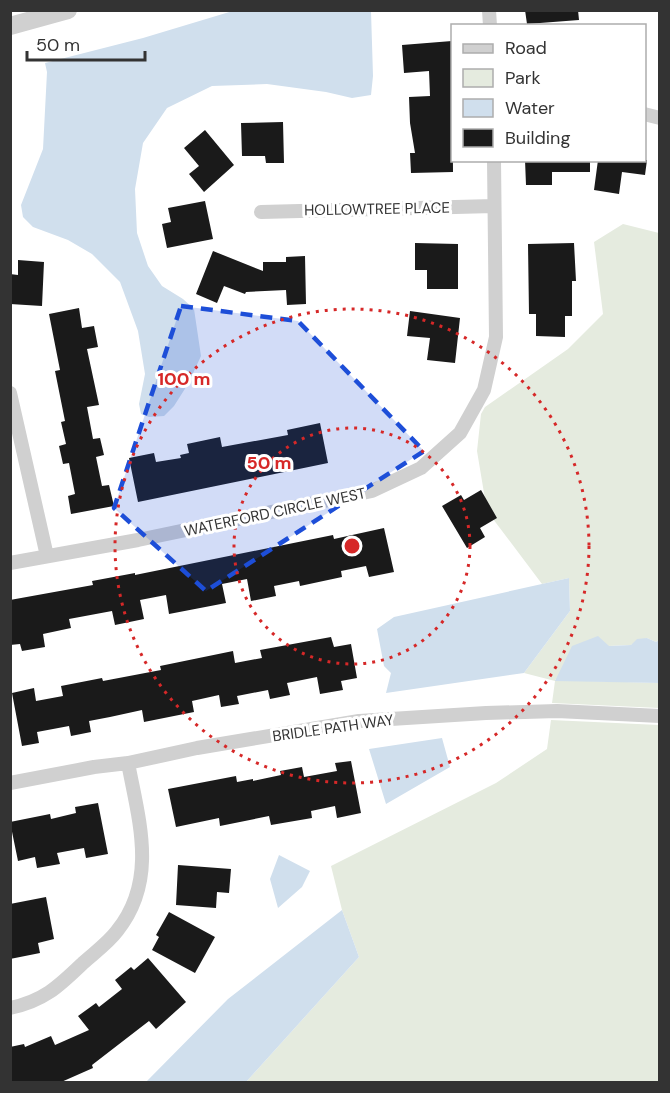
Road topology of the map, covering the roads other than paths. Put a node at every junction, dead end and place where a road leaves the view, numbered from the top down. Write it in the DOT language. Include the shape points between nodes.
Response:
graph roads {
  1 [pos="68,10"];
  2 [pos="10,26"];
  3 [pos="494,162"];
  4 [pos="494,206"];
  5 [pos="261,212"];
  6 [pos="10,393"];
  7 [pos="47,556"];
  8 [pos="10,563"];
  9 [pos="660,717"];
  10 [pos="128,763"];
  11 [pos="10,783"];
  12 [pos="10,1008"];
  1 -- 2 [label="street"];
  3 -- 4 [label="street, WATERFORD CIRCLE WEST"];
  4 -- 5 [label="street, HOLLOWTREE PLACE"];
  4 -- 7 [label="street, WATERFORD CIRCLE WEST" via="496,337 484,390 460,433 421,468 372,491"];
  6 -- 7 [label="street"];
  7 -- 8 [label="street, WATERFORD CIRCLE WEST"];
  9 -- 10 [label="street, BRIDLE PATH WAY" via="557,711 359,721"];
  10 -- 11 [label="street, BRIDLE PATH WAY"];
  10 -- 12 [label="street" via="143,866 131,911 116,933 53,992 27,1005"];
}
